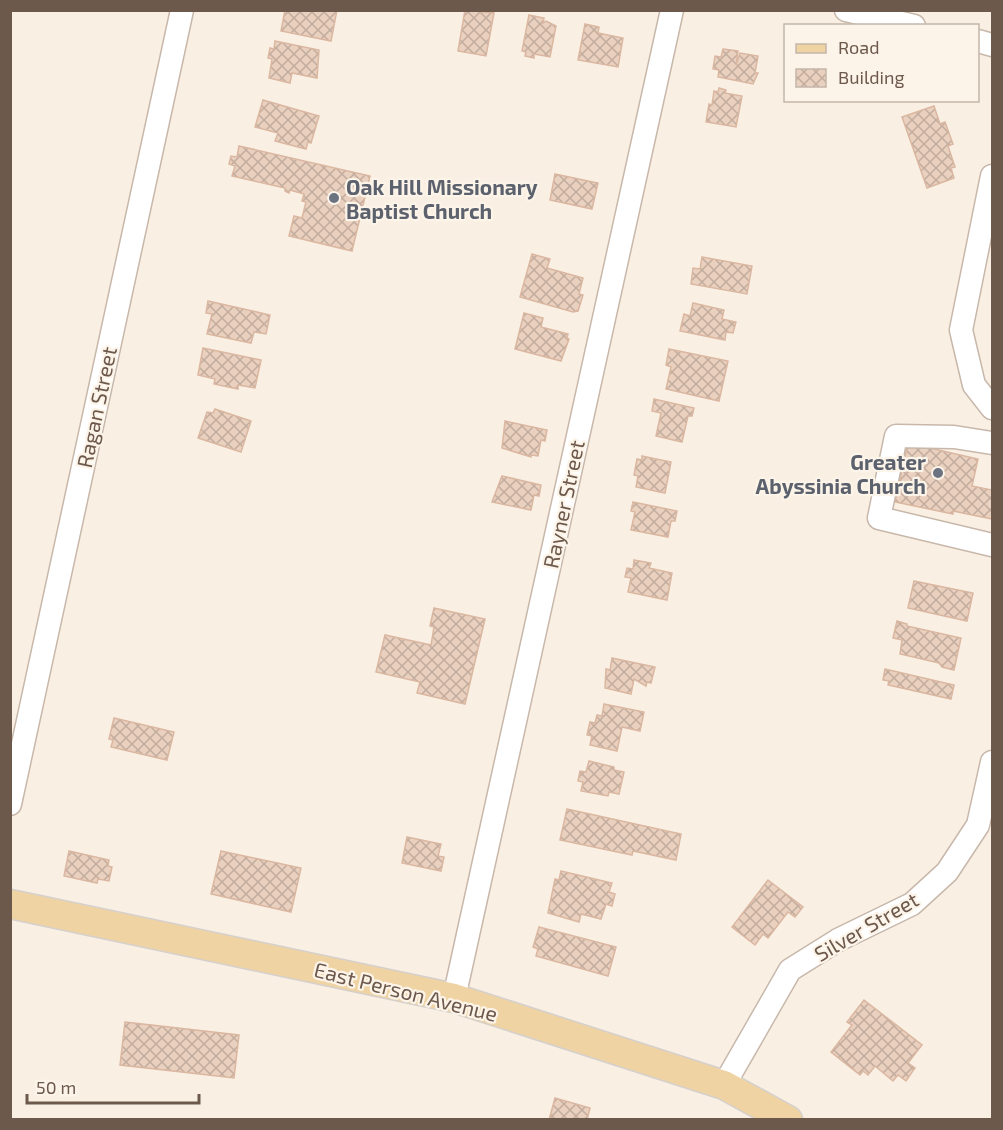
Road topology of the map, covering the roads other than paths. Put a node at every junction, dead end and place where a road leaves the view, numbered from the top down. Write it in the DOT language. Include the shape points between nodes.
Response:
graph roads {
  1 [pos="182,10"];
  2 [pos="672,10"];
  3 [pos="846,10"];
  4 [pos="906,24"];
  5 [pos="993,176"];
  6 [pos="993,408"];
  7 [pos="993,443"];
  8 [pos="993,545"];
  9 [pos="993,762"];
  10 [pos="10,804"];
  11 [pos="10,904"];
  12 [pos="454,998"];
  13 [pos="724,1085"];
  14 [pos="788,1119"];
  1 -- 10 [label="street, Ragan Street"];
  2 -- 12 [label="street, Rayner Street"];
  3 -- 4 [label="street"];
  5 -- 6 [label="street" via="961,330 974,385"];
  7 -- 8 [label="street" via="954,437 896,436 879,518"];
  9 -- 13 [label="street, Silver Street" via="978,825 947,872 912,904 838,940 790,970"];
  11 -- 12 [label="main road, East Person Avenue"];
  12 -- 13 [label="main road, East Person Avenue"];
  13 -- 14 [label="main road, East Person Avenue"];
}
